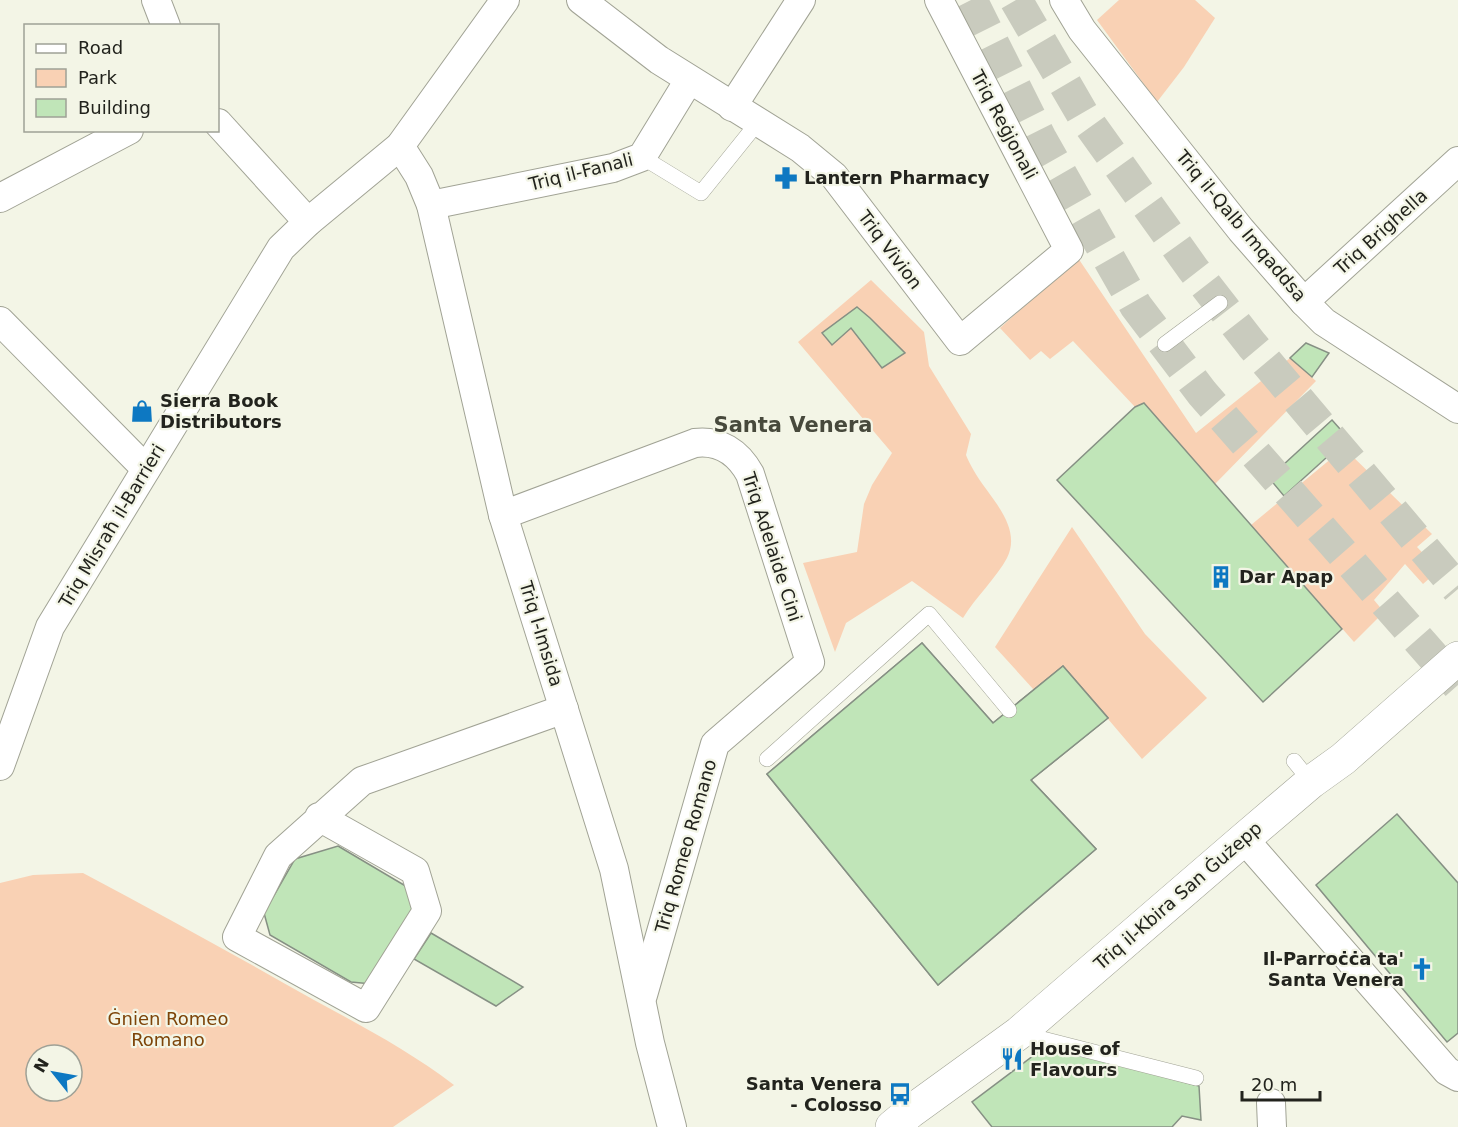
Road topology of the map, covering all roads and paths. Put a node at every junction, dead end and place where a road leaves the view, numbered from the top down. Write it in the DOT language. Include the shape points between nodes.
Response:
graph roads {
  1 [pos="156,0"];
  2 [pos="505,0"];
  3 [pos="581,0"];
  4 [pos="801,0"];
  5 [pos="939,0"];
  6 [pos="1064,0"];
  7 [pos="165,24"];
  8 [pos="689,80"];
  9 [pos="732,107"];
  10 [pos="759,121"];
  11 [pos="219,124"];
  12 [pos="125,132"];
  13 [pos="400,146"];
  14 [pos="642,158"];
  15 [pos="1458,161"];
  16 [pos="0,198"];
  17 [pos="431,206"];
  18 [pos="308,222"];
  19 [pos="1069,250"];
  20 [pos="1304,302"];
  21 [pos="1220,303"];
  22 [pos="0,321"];
  23 [pos="1165,344"];
  24 [pos="1458,409"];
  25 [pos="147,469"];
  26 [pos="503,515"];
  27 [pos="1458,658"];
  28 [pos="810,662"];
  29 [pos="564,709"];
  30 [pos="1009,710"];
  31 [pos="768,759"];
  32 [pos="0,766"];
  33 [pos="319,817"];
  34 [pos="1244,839"];
  35 [pos="642,1000"];
  36 [pos="1019,1033"];
  37 [pos="1454,1070"];
  38 [pos="1196,1078"];
  39 [pos="672,1127"];
  40 [pos="892,1127"];
  1 -- 7 [label="street"];
  2 -- 13 [label="street, Triq Misraħ il-Barrieri"];
  3 -- 8 [label="street, Triq Vivion"];
  4 -- 9 [label="street"];
  5 -- 19 [label="street, Triq Reġjonali"];
  6 -- 20 [label="street, Triq il-Qalb Imqaddsa" via="1082,30 1241,230"];
  8 -- 9 [label="street, Triq Vivion"];
  8 -- 14 [label="street, Triq il-Fanali"];
  9 -- 10 [label="street, Triq Vivion"];
  10 -- 14 [label="lane" via="701,193"];
  10 -- 19 [label="street, Triq Vivion" via="834,176 960,341"];
  11 -- 18 [label="street"];
  12 -- 16 [label="street"];
  13 -- 17 [label="street, Triq l-Imsida" via="419,176"];
  13 -- 18 [label="street, Triq Misraħ il-Barrieri"];
  14 -- 17 [label="street, Triq il-Fanali" via="613,168"];
  15 -- 20 [label="street, Triq Brighella"];
  17 -- 26 [label="street, Triq l-Imsida"];
  18 -- 25 [label="street, Triq Misraħ il-Barrieri" via="281,248"];
  20 -- 24 [label="street, Triq il-Qalb Imqaddsa" via="1324,322"];
  21 -- 23 [label="lane"];
  22 -- 25 [label="street"];
  25 -- 32 [label="street, Triq Misraħ il-Barrieri" via="50,627"];
  26 -- 28 [label="street, Triq Adelaide Cini" via="694,443 717,444 740,458 750,474"];
  26 -- 29 [label="street, Triq l-Imsida"];
  27 -- 34 [label="main road, Triq il-Kbira San Ġużepp" via="1343,759 1302,772"];
  28 -- 35 [label="street, Triq Romeo Romano" via="715,744"];
  29 -- 33 [label="street" via="362,781"];
  29 -- 35 [label="street, Triq l-Imsida" via="614,869"];
  30 -- 31 [label="lane" via="929,614"];
  33 -- 33 [label="street" via="415,871 427,911 366,1008 237,937 278,856"];
  34 -- 36 [label="main road, Triq il-Kbira San Ġużepp"];
  34 -- 37 [label="street"];
  35 -- 39 [label="street, Triq l-Imsida"];
  36 -- 38 [label="lane"];
  36 -- 40 [label="main road, Triq il-Kbira San Ġużepp"];
}
